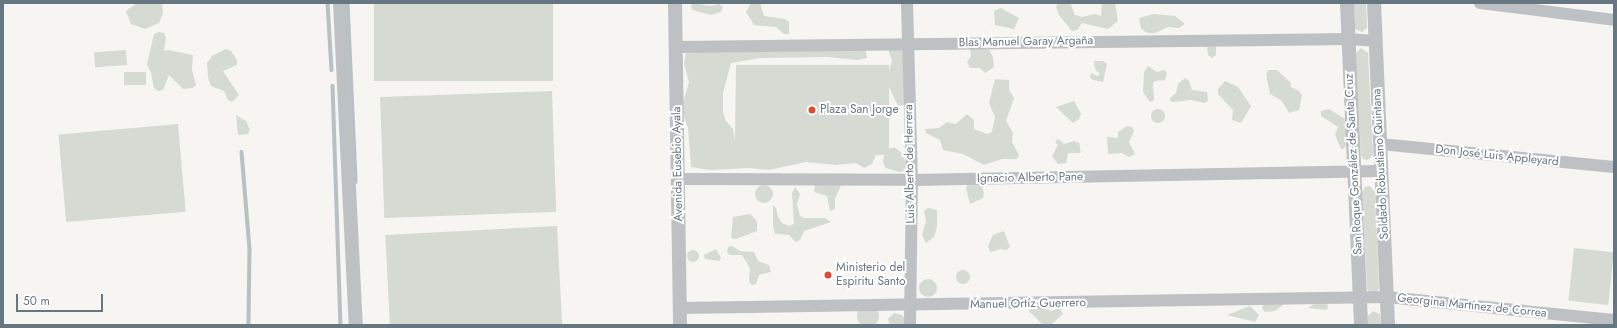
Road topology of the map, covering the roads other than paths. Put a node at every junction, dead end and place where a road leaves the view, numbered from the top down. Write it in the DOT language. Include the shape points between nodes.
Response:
graph roads {
  1 [pos="340,3"];
  2 [pos="675,3"];
  3 [pos="907,3"];
  4 [pos="1346,3"];
  5 [pos="1374,3"];
  6 [pos="1480,3"];
  7 [pos="1614,20"];
  8 [pos="1348,39"];
  9 [pos="1375,41"];
  10 [pos="907,43"];
  11 [pos="677,47"];
  12 [pos="1380,144"];
  13 [pos="1614,167"];
  14 [pos="1381,171"];
  15 [pos="1354,172"];
  16 [pos="679,179"];
  17 [pos="912,180"];
  18 [pos="1382,297"];
  19 [pos="1360,299"];
  20 [pos="910,306"];
  21 [pos="680,308"];
  22 [pos="1614,320"];
  23 [pos="356,325"];
  24 [pos="680,325"];
  25 [pos="910,325"];
  26 [pos="1361,325"];
  27 [pos="1388,325"];
  1 -- 23 [label="street"];
  2 -- 11 [label="street, Avenida Eusebio Ayala"];
  3 -- 10 [label="street, Luis Alberto de Herrera"];
  4 -- 8 [label="street, San Roque González de Santa Cruz"];
  5 -- 9 [label="street, Soldado Robustiano Quintana"];
  6 -- 7 [label="street"];
  8 -- 9 [label="street, Blas Manuel Garay Argaña"];
  8 -- 10 [label="street, Blas Manuel Garay Argaña"];
  8 -- 15 [label="street, San Roque González de Santa Cruz"];
  9 -- 12 [label="street, Soldado Robustiano Quintana"];
  10 -- 11 [label="street, Blas Manuel Garay Argaña"];
  10 -- 17 [label="street, Luis Alberto de Herrera"];
  11 -- 16 [label="street, Avenida Eusebio Ayala"];
  12 -- 13 [label="street, Don José Luis Appleyard"];
  12 -- 14 [label="street, Soldado Robustiano Quintana"];
  14 -- 15 [label="street, Ignacio Alberto Pane"];
  14 -- 18 [label="street, Soldado Robustiano Quintana"];
  15 -- 17 [label="street, Ignacio Alberto Pane"];
  15 -- 19 [label="street, San Roque González de Santa Cruz"];
  16 -- 17 [label="street, Ignacio Alberto Pane"];
  16 -- 21 [label="street, Avenida Eusebio Ayala"];
  17 -- 20 [label="street, Luis Alberto de Herrera"];
  18 -- 19 [label="street, Manuel Ortíz Guerrero"];
  18 -- 22 [label="street, Georgina Martínez de Correa"];
  18 -- 27 [label="street, Soldado Robustiano Quintana"];
  19 -- 20 [label="street, Manuel Ortíz Guerrero"];
  19 -- 26 [label="street, San Roque González de Santa Cruz"];
  20 -- 21 [label="street, Manuel Ortíz Guerrero"];
  20 -- 25 [label="street, Luis Alberto de Herrera"];
  21 -- 24 [label="street, Avenida Eusebio Ayala"];
}
